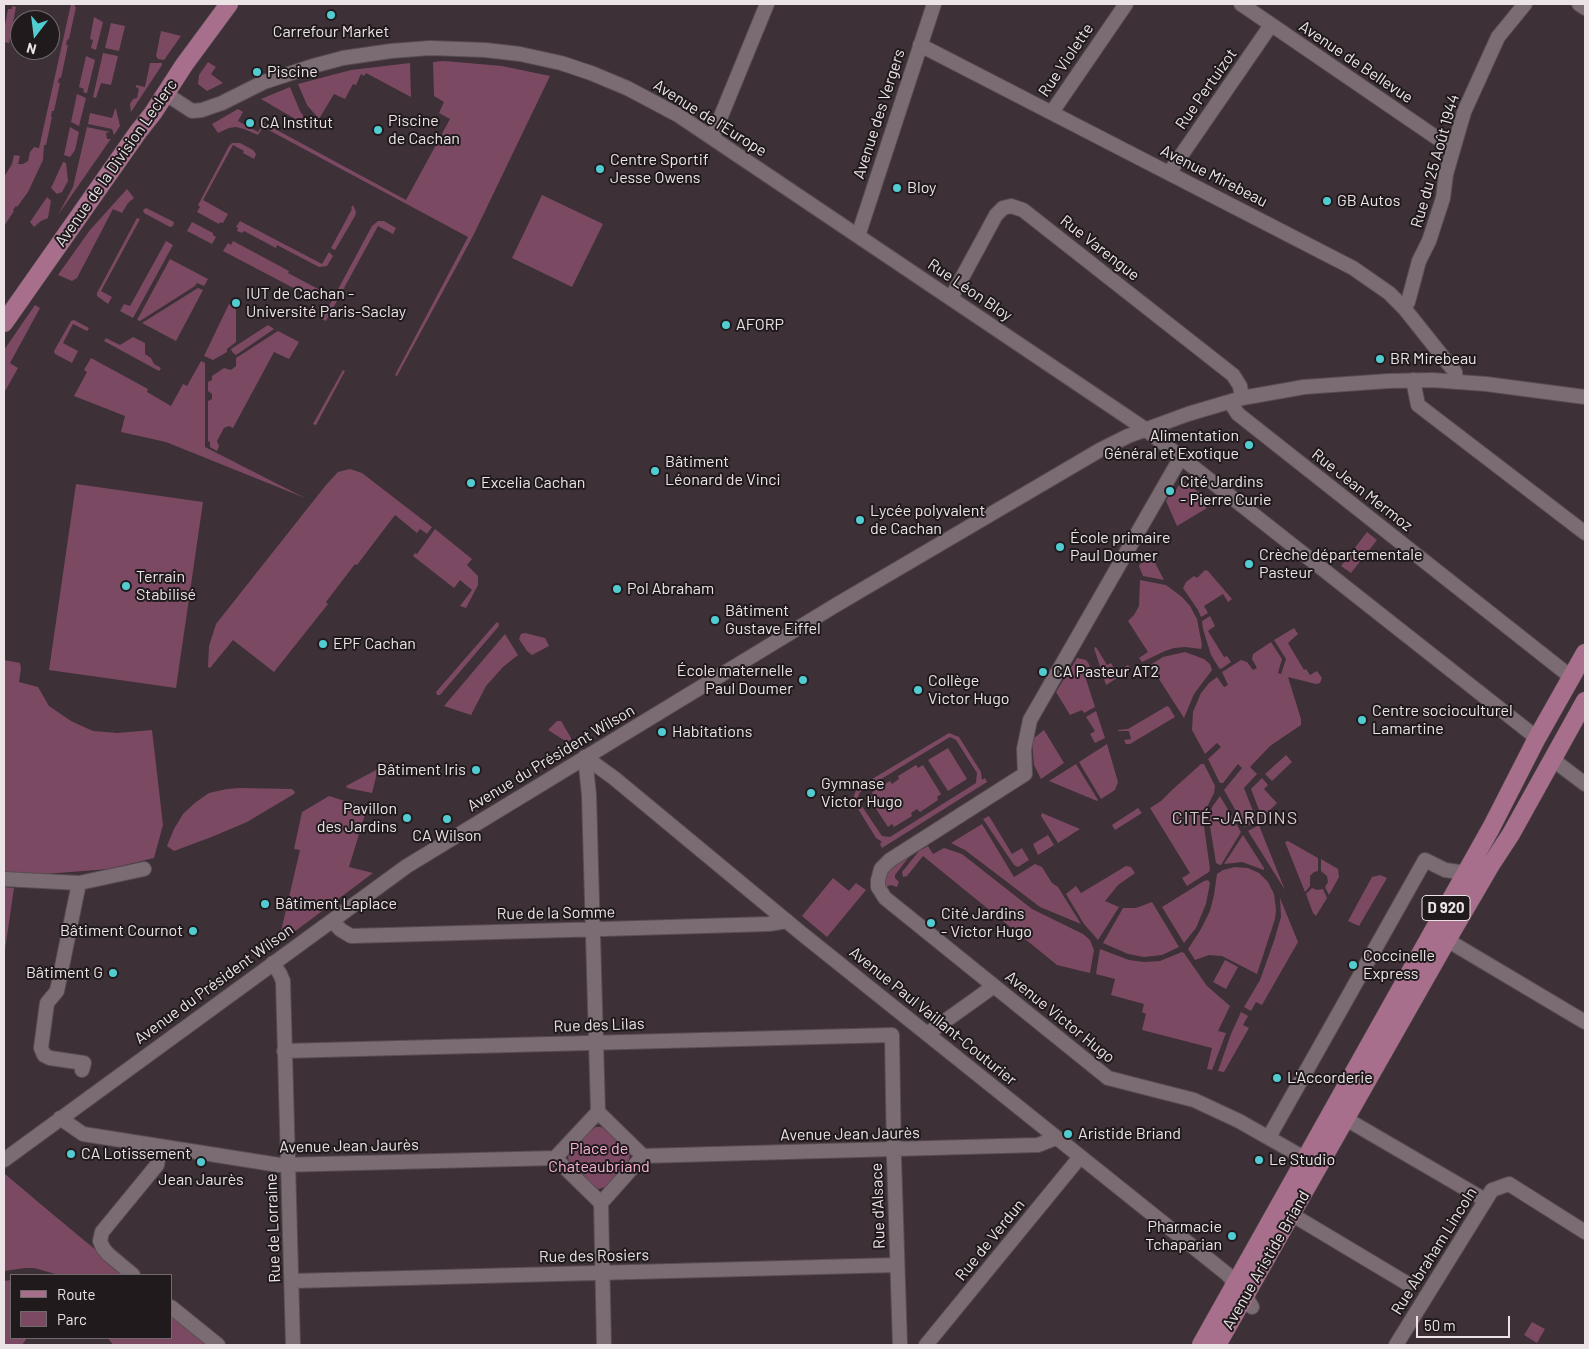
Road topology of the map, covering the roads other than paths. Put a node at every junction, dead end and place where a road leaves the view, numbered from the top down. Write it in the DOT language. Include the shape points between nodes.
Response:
graph roads {
  1 [pos="229,4"];
  2 [pos="767,4"];
  3 [pos="934,4"];
  4 [pos="1126,4"];
  5 [pos="1241,4"];
  6 [pos="1525,4"];
  7 [pos="1579,4"];
  8 [pos="1585,8"];
  9 [pos="1271,25"];
  10 [pos="920,45"];
  11 [pos="166,94"];
  12 [pos="1052,112"];
  13 [pos="712,138"];
  14 [pos="1454,146"];
  15 [pos="1170,173"];
  16 [pos="775,181"];
  17 [pos="858,236"];
  18 [pos="951,298"];
  19 [pos="1404,308"];
  20 [pos="5,319"];
  21 [pos="1413,380"];
  22 [pos="1456,382"];
  23 [pos="1585,397"];
  24 [pos="1236,400"];
  25 [pos="1145,429"];
  26 [pos="1181,457"];
  27 [pos="1585,533"];
  28 [pos="1585,653"];
  29 [pos="1571,677"];
  30 [pos="1585,701"];
  31 [pos="1537,738"];
  32 [pos="585,757"];
  33 [pos="1552,759"];
  34 [pos="1585,784"];
  35 [pos="144,869"];
  36 [pos="1466,873"];
  37 [pos="4,879"];
  38 [pos="79,883"];
  39 [pos="332,921"];
  40 [pos="787,921"];
  41 [pos="592,930"];
  42 [pos="1447,940"];
  43 [pos="272,963"];
  44 [pos="994,986"];
  45 [pos="906,1016"];
  46 [pos="1585,1022"];
  47 [pos="927,1034"];
  48 [pos="892,1035"];
  49 [pos="596,1043"];
  50 [pos="284,1051"];
  51 [pos="82,1070"];
  52 [pos="598,1112"];
  53 [pos="60,1118"];
  54 [pos="1346,1119"];
  55 [pos="1269,1137"];
  56 [pos="1056,1138"];
  57 [pos="160,1147"];
  58 [pos="894,1150"];
  59 [pos="643,1156"];
  60 [pos="1080,1157"];
  61 [pos="555,1158"];
  62 [pos="1306,1159"];
  63 [pos="4,1160"];
  64 [pos="288,1166"];
  65 [pos="1485,1200"];
  66 [pos="601,1203"];
  67 [pos="1301,1220"];
  68 [pos="1585,1232"];
  69 [pos="898,1265"];
  70 [pos="602,1273"];
  71 [pos="132,1274"];
  72 [pos="292,1281"];
  73 [pos="1408,1284"];
  74 [pos="1240,1290"];
  75 [pos="172,1308"];
  76 [pos="1196,1344"];
  77 [pos="218,1345"];
  78 [pos="293,1345"];
  79 [pos="604,1345"];
  80 [pos="900,1345"];
  81 [pos="926,1345"];
  82 [pos="1217,1345"];
  83 [pos="1396,1345"];
  1 -- 11 [label="main road, Avenue de la Division Leclerc"];
  2 -- 13 [label="street"];
  3 -- 10 [label="street, Avenue des Vergers"];
  4 -- 12 [label="street, Rue Violette"];
  5 -- 9 [label="street, Avenue de Bellevue"];
  6 -- 14 [label="street, Rue du 25 Août 1944" via="1498,37 1464,112"];
  7 -- 8 [label="street"];
  9 -- 14 [label="street, Avenue de Bellevue" via="1437,138"];
  9 -- 15 [label="street, Rue Pertuizot"];
  10 -- 12 [label="street, Avenue Mirebeau"];
  10 -- 17 [label="street, Avenue des Vergers"];
  11 -- 13 [label="street, Avenue de l'Europe" via="192,111 202,110 264,82 343,58 391,50 485,50 561,63 600,76 659,105"];
  11 -- 20 [label="main road, Avenue de la Division Leclerc"];
  12 -- 15 [label="street, Avenue Mirebeau"];
  13 -- 16 [label="street, Avenue de l'Europe"];
  14 -- 19 [label="street, Rue du 25 Août 1944" via="1443,198"];
  15 -- 19 [label="street, Avenue Mirebeau" via="1353,268"];
  16 -- 17 [label="street, Rue Léon Bloy"];
  17 -- 18 [label="street, Rue Léon Bloy"];
  18 -- 24 [label="street, Rue Varengue" via="996,215 1011,206 1023,210 1233,375 1240,386"];
  18 -- 25 [label="street, Rue Léon Bloy"];
  19 -- 22 [label="street, Avenue Mirebeau" via="1455,372"];
  21 -- 22 [label="street"];
  21 -- 24 [label="street" via="1304,388"];
  21 -- 27 [label="street" via="1418,404"];
  22 -- 23 [label="street"];
  24 -- 25 [label="street"];
  24 -- 29 [label="street, Rue Jean Mermoz" via="1238,414"];
  25 -- 26 [label="street, Rue Léon Bloy"];
  25 -- 32 [label="street, Avenue du Président Wilson" via="1100,450 836,604"];
  26 -- 31 [label="street, Rue Léon Bloy"];
  26 -- 44 [label="street, Avenue Victor Hugo" via="1030,720 1024,749 1025,774 890,860 881,869 878,887 885,898"];
  28 -- 29 [label="main road, D 920"];
  29 -- 31 [label="main road, D 920"];
  30 -- 33 [label="main road, D 920"];
  31 -- 33 [label="main road"];
  31 -- 36 [label="main road, Avenue Aristide Briand / D 920"];
  32 -- 39 [label="street, Avenue du Président Wilson" via="407,866"];
  32 -- 40 [label="street, Avenue Paul Vaillant-Couturier"];
  32 -- 41 [label="street"];
  33 -- 34 [label="street"];
  33 -- 42 [label="main road, Avenue Aristide Briand / D 920"];
  35 -- 38 [label="street"];
  36 -- 55 [label="street" via="1445,870 1425,860"];
  36 -- 62 [label="main road, Avenue Aristide Briand / D 920"];
  37 -- 38 [label="street"];
  38 -- 51 [label="street" via="57,991 47,1003 41,1048 50,1058 84,1063"];
  39 -- 41 [label="street, Rue de la Somme" via="351,936"];
  39 -- 43 [label="street, Avenue du Président Wilson"];
  40 -- 41 [label="street, Rue de la Somme"];
  40 -- 45 [label="street, Avenue Paul Vaillant-Couturier"];
  41 -- 49 [label="street"];
  42 -- 46 [label="street"];
  42 -- 54 [label="main road, Avenue Aristide Briand / D 920"];
  43 -- 50 [label="street, Rue de Lorraine" via="283,980"];
  43 -- 53 [label="street, Avenue du Président Wilson"];
  44 -- 47 [label="street"];
  44 -- 55 [label="street, Avenue Victor Hugo" via="1108,1078 1194,1100"];
  45 -- 47 [label="street, Avenue Paul Vaillant-Couturier"];
  45 -- 48 [label="street"];
  47 -- 56 [label="street, Avenue Paul Vaillant-Couturier"];
  48 -- 49 [label="street, Rue des Lilas"];
  48 -- 58 [label="street, Rue d'Alsace"];
  49 -- 50 [label="street, Rue des Lilas"];
  49 -- 52 [label="street"];
  50 -- 64 [label="street, Rue de Lorraine"];
  52 -- 59 [label="street"];
  52 -- 61 [label="street"];
  53 -- 57 [label="street, Avenue Jean Jaurès" via="83,1134"];
  53 -- 63 [label="street, Avenue du Président Wilson"];
  54 -- 65 [label="street"];
  54 -- 74 [label="main road, Avenue Aristide Briand / D 920"];
  55 -- 62 [label="street, Avenue Victor Hugo"];
  56 -- 58 [label="street, Avenue Jean Jaurès" via="1038,1145"];
  56 -- 60 [label="street, Avenue Paul Vaillant-Couturier"];
  57 -- 64 [label="street, Avenue Jean Jaurès"];
  57 -- 71 [label="street" via="157,1165 102,1232 100,1241 108,1254"];
  58 -- 59 [label="street, Avenue Jean Jaurès"];
  58 -- 69 [label="street, Rue d'Alsace"];
  59 -- 66 [label="street"];
  60 -- 74 [label="street, Avenue Paul Vaillant-Couturier"];
  60 -- 81 [label="street, Rue de Verdun"];
  61 -- 64 [label="street, Avenue Jean Jaurès"];
  61 -- 66 [label="street"];
  62 -- 74 [label="main road, Avenue Aristide Briand / D 920"];
  64 -- 72 [label="street, Rue de Lorraine"];
  65 -- 68 [label="street, Rue Abraham Lincoln" via="1492,1190 1509,1184"];
  65 -- 83 [label="street, Rue Abraham Lincoln"];
  66 -- 70 [label="street"];
  67 -- 73 [label="street"];
  69 -- 70 [label="street, Rue des Rosiers"];
  69 -- 80 [label="street, Rue d'Alsace"];
  70 -- 72 [label="street, Rue des Rosiers"];
  70 -- 79 [label="street"];
  72 -- 78 [label="street, Rue de Lorraine"];
  74 -- 76 [label="main road, Avenue Aristide Briand / D 920"];
  74 -- 82 [label="main road, Avenue Aristide Briand / D 920"];
  75 -- 77 [label="street"];
}
